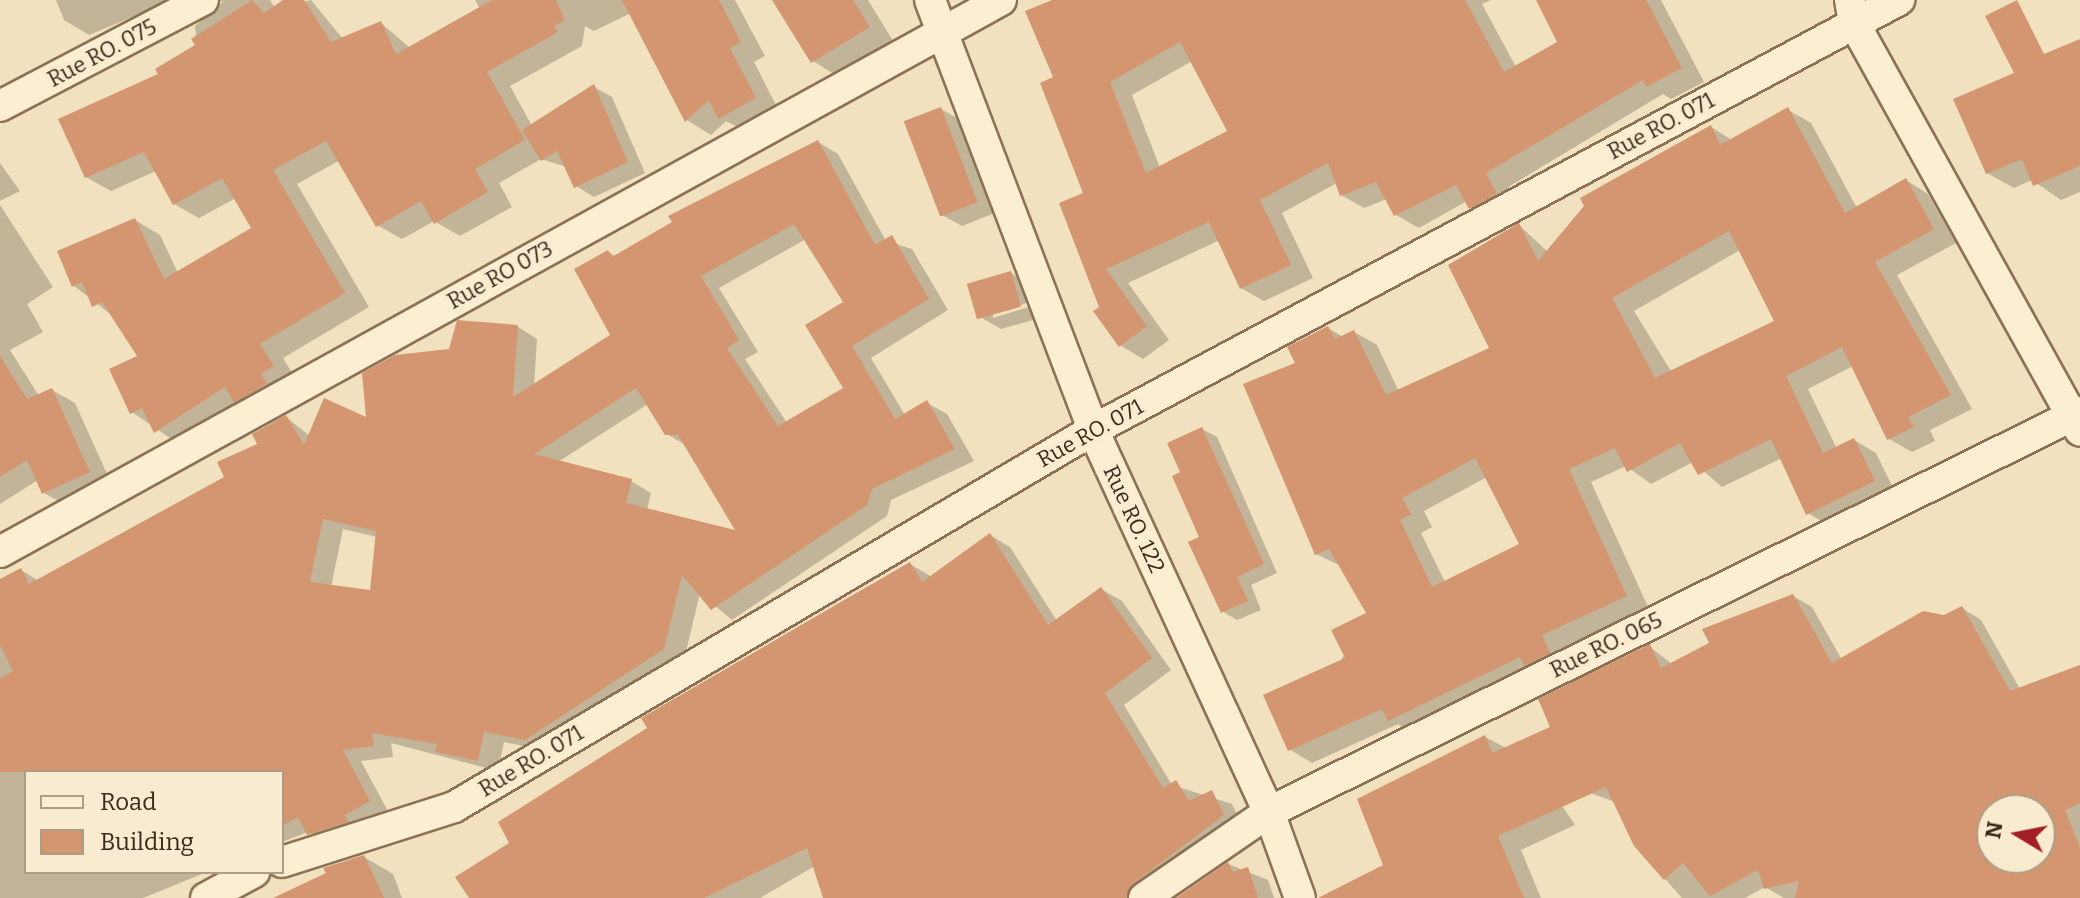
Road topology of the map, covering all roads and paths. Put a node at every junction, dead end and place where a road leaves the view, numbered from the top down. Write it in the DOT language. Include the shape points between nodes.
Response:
graph roads {
  1 [pos="203,0"];
  2 [pos="930,0"];
  3 [pos="1001,0"];
  4 [pos="1899,0"];
  5 [pos="1852,11"];
  6 [pos="940,30"];
  7 [pos="0,106"];
  8 [pos="2078,419"];
  9 [pos="1093,430"];
  10 [pos="0,552"];
  11 [pos="1269,812"];
  12 [pos="284,861"];
  13 [pos="250,874"];
  14 [pos="206,898"];
  15 [pos="1144,898"];
  16 [pos="1300,898"];
  1 -- 7 [label="street, Rue RO. 075"];
  2 -- 6 [label="street, Rue RO. 122"];
  3 -- 6 [label="street, Rue RO 073"];
  4 -- 5 [label="street, Rue RO. 071"];
  5 -- 8 [label="street"];
  5 -- 9 [label="street, Rue RO. 071"];
  6 -- 9 [label="street, Rue RO. 122"];
  6 -- 10 [label="street, Rue RO 073"];
  8 -- 11 [label="street, Rue RO. 065"];
  9 -- 11 [label="street, Rue RO. 122"];
  9 -- 12 [label="street, Rue RO. 071" via="454,807"];
  11 -- 15 [label="street, Rue RO. 065"];
  11 -- 16 [label="street, Rue RO. 122"];
  13 -- 14 [label="street"];
}
